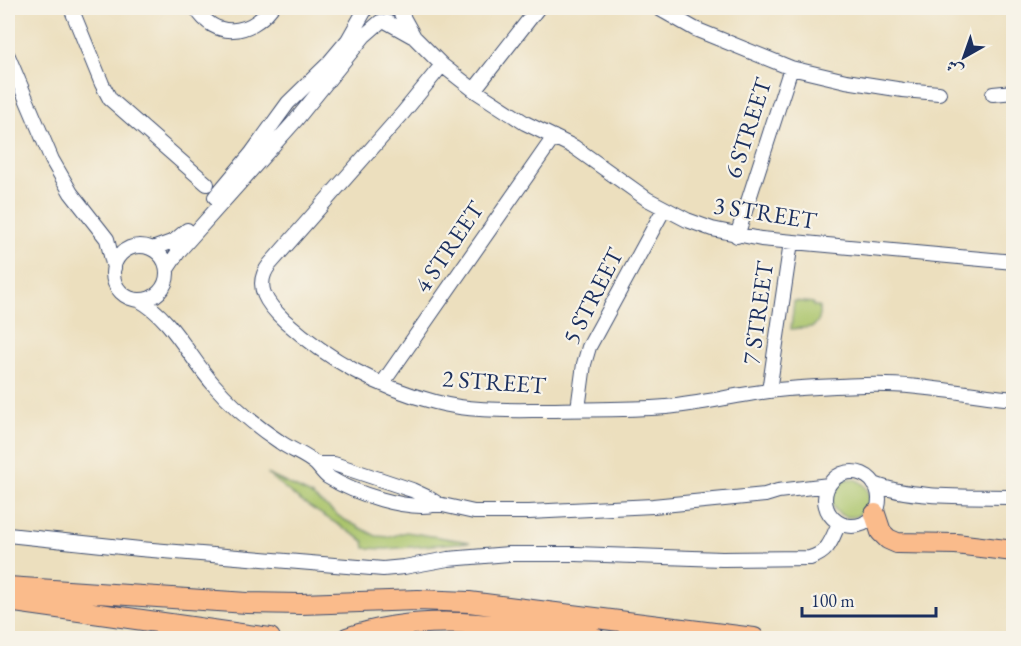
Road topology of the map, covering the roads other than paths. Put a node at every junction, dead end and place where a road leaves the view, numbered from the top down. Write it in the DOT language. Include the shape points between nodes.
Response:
graph roads {
  1 [pos="71,8"];
  2 [pos="196,8"];
  3 [pos="271,8"];
  4 [pos="538,8"];
  5 [pos="365,9"];
  6 [pos="399,9"];
  7 [pos="667,10"];
  8 [pos="383,22"];
  9 [pos="414,37"];
  10 [pos="8,56"];
  11 [pos="442,65"];
  12 [pos="791,68"];
  13 [pos="474,90"];
  14 [pos="1014,92"];
  15 [pos="939,93"];
  16 [pos="993,94"];
  17 [pos="288,104"];
  18 [pos="301,114"];
  19 [pos="554,137"];
  20 [pos="207,184"];
  21 [pos="664,209"];
  22 [pos="737,236"];
  23 [pos="107,239"];
  24 [pos="791,242"];
  25 [pos="134,247"];
  26 [pos="152,249"];
  27 [pos="1014,262"];
  28 [pos="114,268"];
  29 [pos="167,269"];
  30 [pos="162,289"];
  31 [pos="140,300"];
  32 [pos="171,327"];
  33 [pos="382,384"];
  34 [pos="769,391"];
  35 [pos="1014,399"];
  36 [pos="578,409"];
  37 [pos="316,464"];
  38 [pos="363,475"];
  39 [pos="874,484"];
  40 [pos="829,485"];
  41 [pos="358,490"];
  42 [pos="909,493"];
  43 [pos="765,495"];
  44 [pos="1014,497"];
  45 [pos="438,504"];
  46 [pos="825,507"];
  47 [pos="876,511"];
  48 [pos="839,523"];
  49 [pos="8,536"];
  50 [pos="1014,551"];
  51 [pos="8,586"];
  52 [pos="8,601"];
  53 [pos="270,639"];
  54 [pos="347,639"];
  55 [pos="595,639"];
  56 [pos="754,639"];
  1 -- 20 [label="street" via="110,99"];
  2 -- 3 [label="street" via="207,21 232,30 258,22"];
  4 -- 13 [label="street"];
  5 -- 8 [label="street" via="374,20"];
  5 -- 17 [label="street" via="348,40"];
  6 -- 8 [label="street" via="392,19"];
  6 -- 9 [label="street"];
  7 -- 12 [label="street" via="695,29"];
  8 -- 9 [label="street"];
  8 -- 18 [label="street" via="364,36"];
  9 -- 11 [label="street, 3 STREET"];
  10 -- 23 [label="street" via="52,160 71,193"];
  11 -- 13 [label="street, 3 STREET"];
  11 -- 33 [label="street, 2 STREET" via="270,264 261,283 264,297 273,309 310,342 338,363"];
  12 -- 15 [label="street" via="846,81"];
  12 -- 22 [label="street, 6 STREET"];
  13 -- 19 [label="street, 3 STREET"];
  14 -- 16 [label="street"];
  17 -- 18 [label="street" via="298,104"];
  17 -- 26 [label="street" via="184,233"];
  18 -- 29 [label="street" via="179,250"];
  19 -- 21 [label="street, 3 STREET" via="595,160"];
  19 -- 33 [label="street, 4 STREET"];
  21 -- 22 [label="street, 3 STREET" via="712,230"];
  21 -- 36 [label="street, 5 STREET" via="589,347"];
  22 -- 24 [label="street, 3 STREET"];
  23 -- 25 [label="street"];
  23 -- 28 [label="street"];
  24 -- 27 [label="street, 3 STREET"];
  24 -- 34 [label="street, 7 STREET"];
  25 -- 26 [label="street"];
  25 -- 28 [label="street" via="123,253"];
  26 -- 29 [label="street"];
  28 -- 31 [label="street" via="119,290"];
  29 -- 30 [label="street"];
  30 -- 31 [label="street"];
  30 -- 32 [label="street" via="164,312"];
  31 -- 32 [label="street"];
  32 -- 37 [label="street" via="200,369 234,406 273,438"];
  33 -- 36 [label="street, 2 STREET" via="437,403 464,407"];
  34 -- 35 [label="street, 2 STREET" via="894,385"];
  34 -- 36 [label="street, 2 STREET" via="664,407"];
  37 -- 38 [label="street" via="334,464"];
  37 -- 41 [label="street" via="330,478"];
  38 -- 41 [label="street"];
  38 -- 45 [label="street" via="411,490"];
  39 -- 40 [label="street" via="866,476 851,472 836,477"];
  39 -- 42 [label="street"];
  39 -- 47 [label="street" via="878,493"];
  40 -- 43 [label="street"];
  40 -- 46 [label="street"];
  41 -- 45 [label="street" via="412,506"];
  42 -- 44 [label="street"];
  42 -- 47 [label="street"];
  43 -- 45 [label="street" via="529,512 474,512"];
  43 -- 46 [label="street" via="803,495"];
  46 -- 48 [label="street"];
  47 -- 48 [label="street" via="867,522 856,526"];
  47 -- 50 [label="highway" via="881,532 897,543 956,544"];
  48 -- 49 [label="street" via="829,546 822,554 810,558 509,554 394,569"];
  51 -- 56 [label="highway" via="247,603 469,602"];
  52 -- 53 [label="highway"];
  54 -- 55 [label="highway" via="373,630 442,621"];
}
